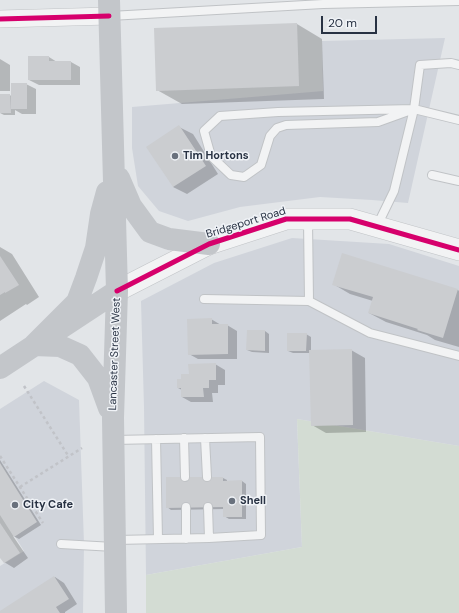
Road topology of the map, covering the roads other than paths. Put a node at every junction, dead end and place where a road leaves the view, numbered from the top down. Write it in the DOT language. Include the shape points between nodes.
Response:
graph roads {
  1 [pos="459,1"];
  2 [pos="109,8"];
  3 [pos="0,20"];
  4 [pos="459,65"];
  5 [pos="414,109"];
  6 [pos="459,120"];
  7 [pos="114,165"];
  8 [pos="432,175"];
  9 [pos="459,182"];
  10 [pos="308,219"];
  11 [pos="376,227"];
  12 [pos="208,244"];
  13 [pos="459,250"];
  14 [pos="117,291"];
  15 [pos="204,299"];
  16 [pos="309,301"];
  17 [pos="34,346"];
  18 [pos="459,356"];
  19 [pos="0,368"];
  20 [pos="113,429"];
  21 [pos="184,438"];
  22 [pos="205,438"];
  23 [pos="156,439"];
  24 [pos="185,477"];
  25 [pos="207,477"];
  26 [pos="186,507"];
  27 [pos="208,507"];
  28 [pos="186,538"];
  29 [pos="210,538"];
  30 [pos="158,539"];
  31 [pos="61,544"];
  32 [pos="115,544"];
  33 [pos="116,613"];
  1 -- 2 [label="lane"];
  2 -- 3 [label="street"];
  2 -- 7 [label="main road, Lancaster Street West"];
  4 -- 5 [label="lane" via="420,65"];
  5 -- 5 [label="lane" via="378,122 286,125 277,128 270,136 261,165 244,177 231,175 211,156 204,131 220,116"];
  5 -- 6 [label="lane"];
  5 -- 11 [label="lane" via="394,191"];
  7 -- 12 [label="main road" via="131,206 150,232 169,239"];
  7 -- 14 [label="main road, Lancaster Street West"];
  7 -- 17 [label="main road" via="101,214 96,248 77,302"];
  8 -- 9 [label="lane"];
  10 -- 11 [label="street, Bridgeport Road" via="350,219"];
  10 -- 12 [label="street, Bridgeport Road" via="286,219"];
  10 -- 16 [label="lane"];
  11 -- 13 [label="street, Bridgeport Road"];
  12 -- 14 [label="street, Bridgeport Road"];
  14 -- 17 [label="main road, Bridgeport Road"];
  14 -- 20 [label="main road, Lancaster Street West"];
  15 -- 16 [label="lane"];
  16 -- 18 [label="lane" via="370,333"];
  17 -- 19 [label="main road, Bridgeport Road"];
  17 -- 20 [label="main road" via="60,346 80,356 98,378"];
  20 -- 23 [label="lane"];
  20 -- 32 [label="main road, Lancaster Street West"];
  21 -- 22 [label="lane"];
  21 -- 23 [label="lane"];
  21 -- 24 [label="lane"];
  22 -- 25 [label="lane"];
  22 -- 29 [label="lane" via="260,437 261,535"];
  23 -- 30 [label="lane"];
  26 -- 28 [label="lane"];
  27 -- 29 [label="lane"];
  28 -- 29 [label="lane"];
  28 -- 30 [label="lane"];
  30 -- 32 [label="lane"];
  31 -- 32 [label="lane"];
  32 -- 33 [label="main road, Lancaster Street West"];
}
